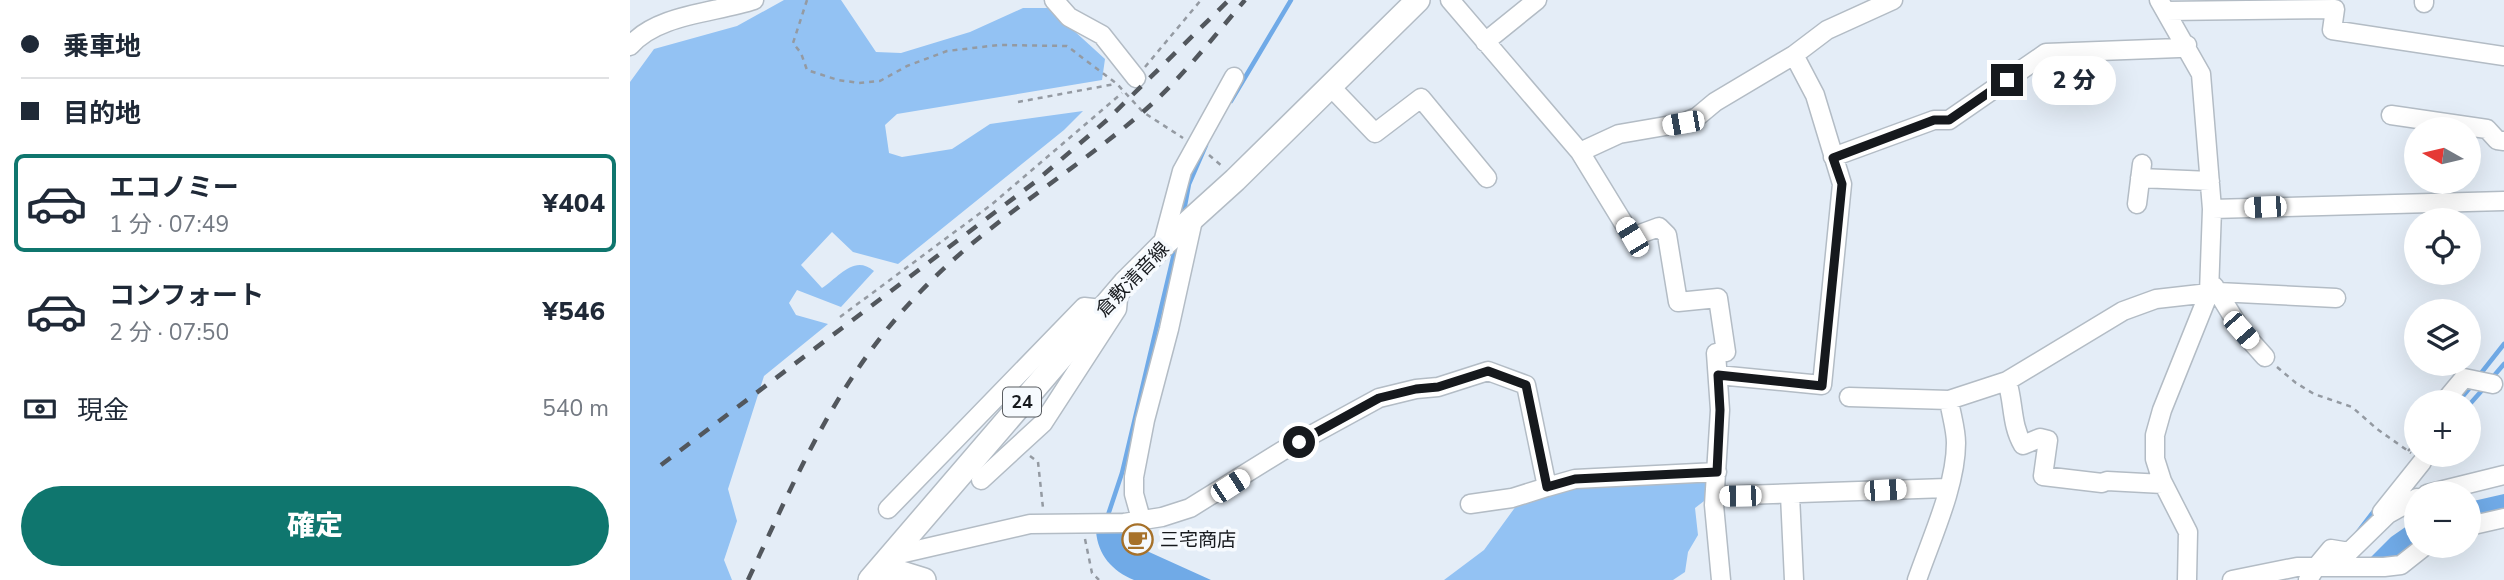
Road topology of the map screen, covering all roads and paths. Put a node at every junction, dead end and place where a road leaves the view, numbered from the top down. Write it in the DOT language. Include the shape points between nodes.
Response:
graph roads {
  1 [pos="754,0"];
  2 [pos="807,0"];
  3 [pos="1055,0"];
  4 [pos="1201,0"];
  5 [pos="1418,0"];
  6 [pos="1450,0"];
  7 [pos="1537,0"];
  8 [pos="1893,0"];
  9 [pos="2163,6"];
  10 [pos="1485,41"];
  11 [pos="630,46"];
  12 [pos="2187,46"];
  13 [pos="1794,55"];
  14 [pos="2504,56"];
  15 [pos="1136,78"];
  16 [pos="1234,78"];
  17 [pos="1117,84"];
  18 [pos="1330,86"];
  19 [pos="1123,92"];
  20 [pos="1018,102"];
  21 [pos="2391,115"];
  22 [pos="2504,141"];
  23 [pos="1195,146"];
  24 [pos="1580,152"];
  25 [pos="1833,158"];
  26 [pos="1487,178"];
  27 [pos="2210,181"];
  28 [pos="2504,201"];
  29 [pos="2137,205"];
  30 [pos="2212,209"];
  31 [pos="1190,222"];
  32 [pos="1165,244"];
  33 [pos="2212,288"];
  34 [pos="1118,291"];
  35 [pos="2336,298"];
  36 [pos="1102,309"];
  37 [pos="840,317"];
  38 [pos="2264,356"];
  39 [pos="1718,375"];
  40 [pos="2007,381"];
  41 [pos="2500,381"];
  42 [pos="2454,390"];
  43 [pos="1849,397"];
  44 [pos="1949,400"];
  45 [pos="1017,444"];
  46 [pos="2404,448"];
  47 [pos="2418,467"];
  48 [pos="1717,472"];
  49 [pos="2504,475"];
  50 [pos="981,480"];
  51 [pos="2480,481"];
  52 [pos="2163,484"];
  53 [pos="1547,487"];
  54 [pos="1947,488"];
  55 [pos="1790,495"];
  56 [pos="1715,496"];
  57 [pos="1470,503"];
  58 [pos="2404,505"];
  59 [pos="888,509"];
  60 [pos="2504,518"];
  61 [pos="1132,521"];
  62 [pos="1093,523"];
  63 [pos="2481,523"];
  64 [pos="1045,524"];
  65 [pos="2363,537"];
  66 [pos="2410,558"];
  67 [pos="881,567"];
  68 [pos="2316,572"];
  69 [pos="924,580"];
  70 [pos="1099,580"];
  71 [pos="1721,580"];
  72 [pos="1794,580"];
  73 [pos="1917,580"];
  74 [pos="2187,580"];
  75 [pos="2232,580"];
  1 -- 11 [label="street" via="658,24"];
  2 -- 17 [label="path" via="793,43 807,70 838,80 880,81 933,56 966,48 1049,44 1067,46"];
  3 -- 15 [label="street" via="1069,17 1102,35"];
  4 -- 15 [label="path"];
  5 -- 18 [label="main road, 倉敷清音線 / 24"];
  6 -- 10 [label="street"];
  7 -- 10 [label="street"];
  8 -- 13 [label="street" via="1828,30"];
  9 -- 12 [label="street"];
  9 -- 14 [label="street" via="2335,9 2332,30"];
  10 -- 24 [label="street"];
  12 -- 25 [label="street" via="2046,53 1949,120 1934,120"];
  12 -- 27 [label="street" via="2201,74"];
  13 -- 24 [label="street" via="1697,117 1619,134"];
  13 -- 25 [label="street" via="1815,95"];
  15 -- 19 [label="path"];
  16 -- 23 [label="street"];
  17 -- 19 [label="path"];
  17 -- 20 [label="path"];
  18 -- 26 [label="street" via="1375,133 1420,98"];
  18 -- 31 [label="main road, 倉敷清音線 / 24"];
  19 -- 23 [label="path" via="1143,112"];
  19 -- 37 [label="path" via="991,205"];
  21 -- 22 [label="street" via="2487,129 2497,141"];
  23 -- 32 [label="street" via="1173,198"];
  24 -- 39 [label="street" via="1632,237 1659,228 1667,235 1678,302 1718,298 1726,352 1716,354"];
  25 -- 39 [label="street" via="1842,184 1822,386"];
  27 -- 29 [label="street" via="2141,171"];
  27 -- 30 [label="street"];
  28 -- 30 [label="street"];
  30 -- 33 [label="street"];
  31 -- 32 [label="main road, 倉敷清音線 / 24"];
  31 -- 61 [label="street" via="1145,420 1134,477"];
  32 -- 34 [label="main road, 倉敷清音線 / 24"];
  33 -- 35 [label="street"];
  33 -- 38 [label="street"];
  33 -- 40 [label="street" via="2123,311"];
  33 -- 52 [label="street" via="2155,435 2155,459"];
  34 -- 36 [label="main road, 倉敷清音線 / 24"];
  34 -- 45 [label="street" via="1116,309 1043,423"];
  36 -- 59 [label="street" via="1084,307"];
  36 -- 67 [label="main road, 倉敷清音線 / 24"];
  38 -- 46 [label="path" via="2314,394 2352,407"];
  39 -- 48 [label="street"];
  40 -- 44 [label="street"];
  40 -- 52 [label="street" via="2016,433 2023,445 2040,438 2048,440 2043,476"];
  41 -- 42 [label="street" via="2464,378"];
  43 -- 44 [label="street"];
  44 -- 54 [label="street" via="1956,443"];
  45 -- 50 [label="street"];
  45 -- 64 [label="path" via="1038,462"];
  47 -- 65 [label="street"];
  48 -- 53 [label="street" via="1575,479"];
  48 -- 56 [label="street"];
  49 -- 51 [label="street"];
  52 -- 74 [label="street" via="2188,533"];
  53 -- 57 [label="street" via="1512,498"];
  53 -- 61 [label="street" via="1526,385 1488,371 1438,387 1379,398 1190,508"];
  54 -- 55 [label="street"];
  54 -- 73 [label="street"];
  55 -- 56 [label="street"];
  55 -- 72 [label="street"];
  56 -- 71 [label="street"];
  58 -- 65 [label="street"];
  60 -- 63 [label="street"];
  61 -- 62 [label="street"];
  62 -- 64 [label="street"];
  62 -- 70 [label="path" via="1084,536 1092,573"];
  64 -- 67 [label="street" via="1030,524"];
  65 -- 68 [label="street"];
  66 -- 68 [label="street" via="2401,565"];
  67 -- 69 [label="main road"];
  68 -- 75 [label="street" via="2297,567"];
}
